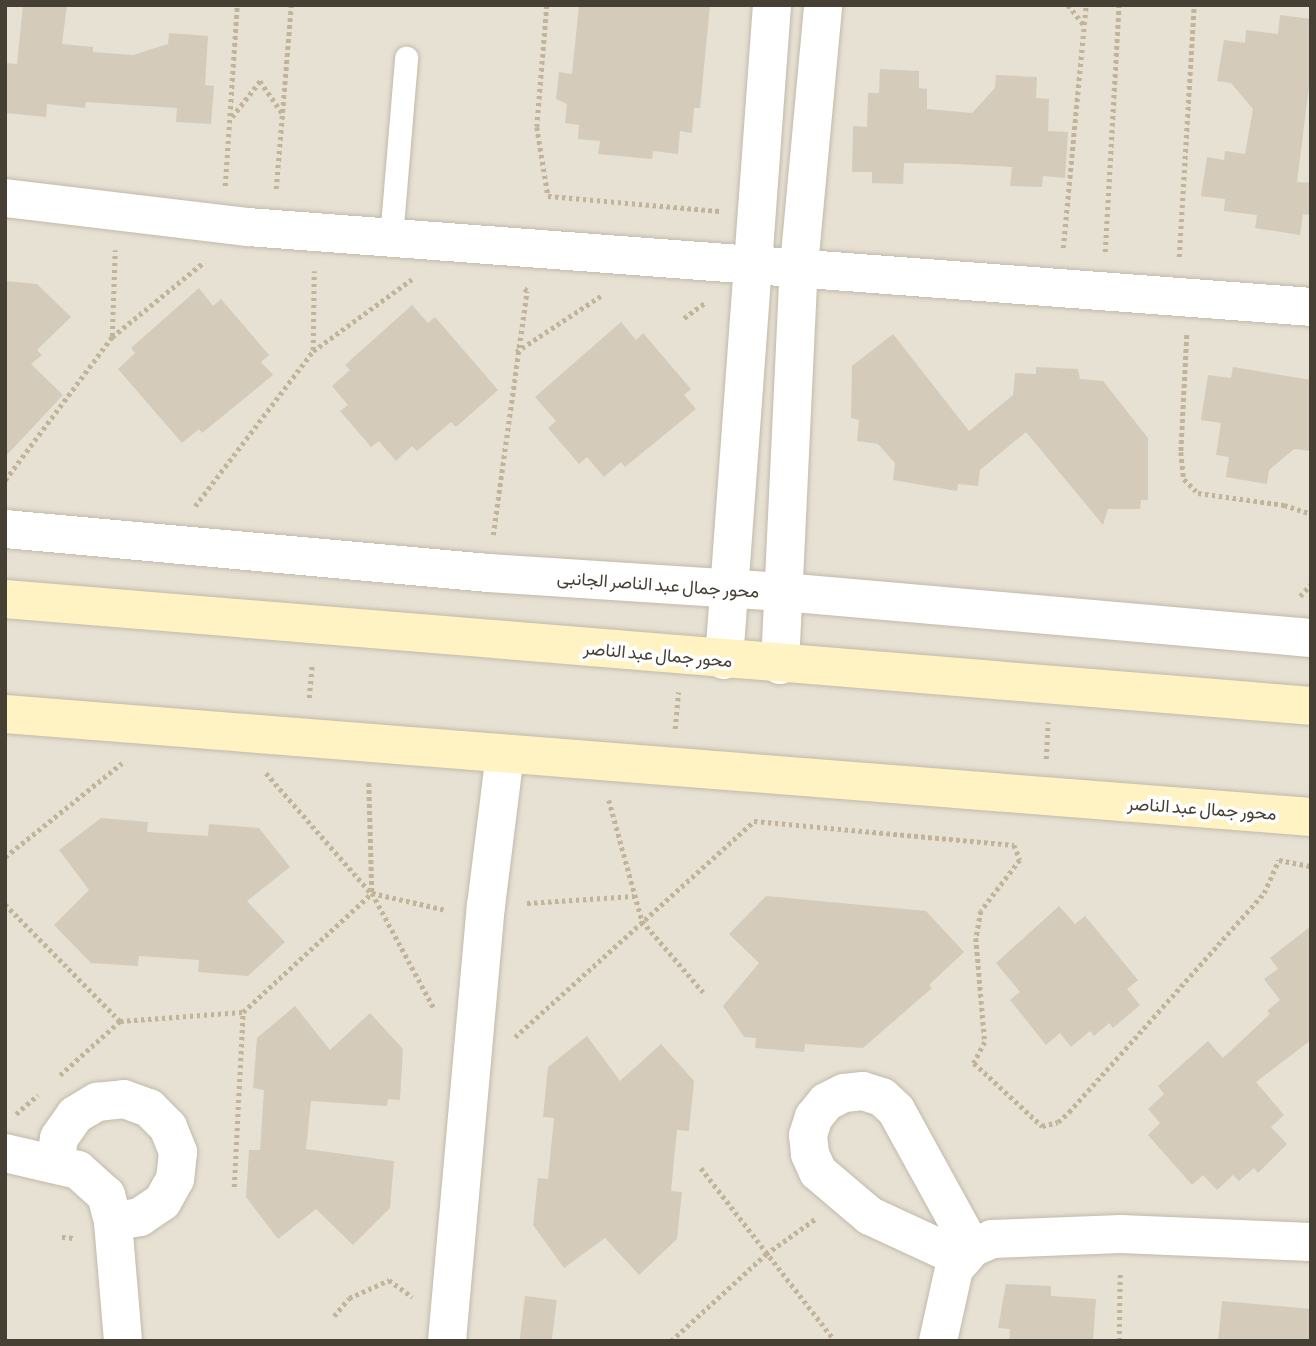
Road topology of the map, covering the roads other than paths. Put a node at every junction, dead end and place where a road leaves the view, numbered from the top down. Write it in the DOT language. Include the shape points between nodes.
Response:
graph roads {
  1 [pos="772,5"];
  2 [pos="823,5"];
  3 [pos="406,58"];
  4 [pos="5,198"];
  5 [pos="391,238"];
  6 [pos="754,265"];
  7 [pos="799,266"];
  8 [pos="1311,307"];
  9 [pos="5,529"];
  10 [pos="731,591"];
  11 [pos="783,592"];
  12 [pos="5,599"];
  13 [pos="1311,638"];
  14 [pos="724,660"];
  15 [pos="780,665"];
  16 [pos="1311,706"];
  17 [pos="5,714"];
  18 [pos="505,754"];
  19 [pos="1311,817"];
  20 [pos="5,1153"];
  21 [pos="55,1164"];
  22 [pos="113,1222"];
  23 [pos="1311,1242"];
  24 [pos="966,1253"];
  25 [pos="123,1341"];
  26 [pos="447,1341"];
  27 [pos="938,1341"];
  1 -- 6 [label="street"];
  2 -- 7 [label="street"];
  3 -- 5 [label="lane"];
  4 -- 5 [label="street" via="116,215"];
  5 -- 6 [label="street"];
  6 -- 7 [label="street"];
  6 -- 10 [label="street"];
  7 -- 8 [label="street"];
  7 -- 11 [label="street"];
  9 -- 10 [label="street, محور جمال عبد الناصر الجانبى"];
  10 -- 11 [label="street, محور جمال عبد الناصر الجانبى"];
  10 -- 14 [label="street"];
  11 -- 13 [label="street, محور جمال عبد الناصر الجانبى"];
  11 -- 15 [label="street"];
  12 -- 14 [label="main road, محور جمال عبد الناصر"];
  14 -- 15 [label="main road, محور جمال عبد الناصر"];
  15 -- 16 [label="main road, محور جمال عبد الناصر"];
  17 -- 18 [label="main road, محور جمال عبد الناصر"];
  18 -- 19 [label="main road, محور جمال عبد الناصر"];
  18 -- 26 [label="street" via="485,912"];
  20 -- 21 [label="street"];
  21 -- 22 [label="street" via="96,1181 106,1195"];
  21 -- 22 [label="street" via="59,1138 75,1115 97,1101 124,1099 149,1108 168,1127 178,1152 175,1179 162,1202 140,1217"];
  22 -- 25 [label="street"];
  23 -- 24 [label="street" via="1121,1234 992,1239"];
  24 -- 24 [label="street" via="896,1110 882,1097 863,1091 844,1093 827,1102 814,1116 808,1135 818,1171 870,1216"];
  24 -- 27 [label="street" via="949,1282"];
}
